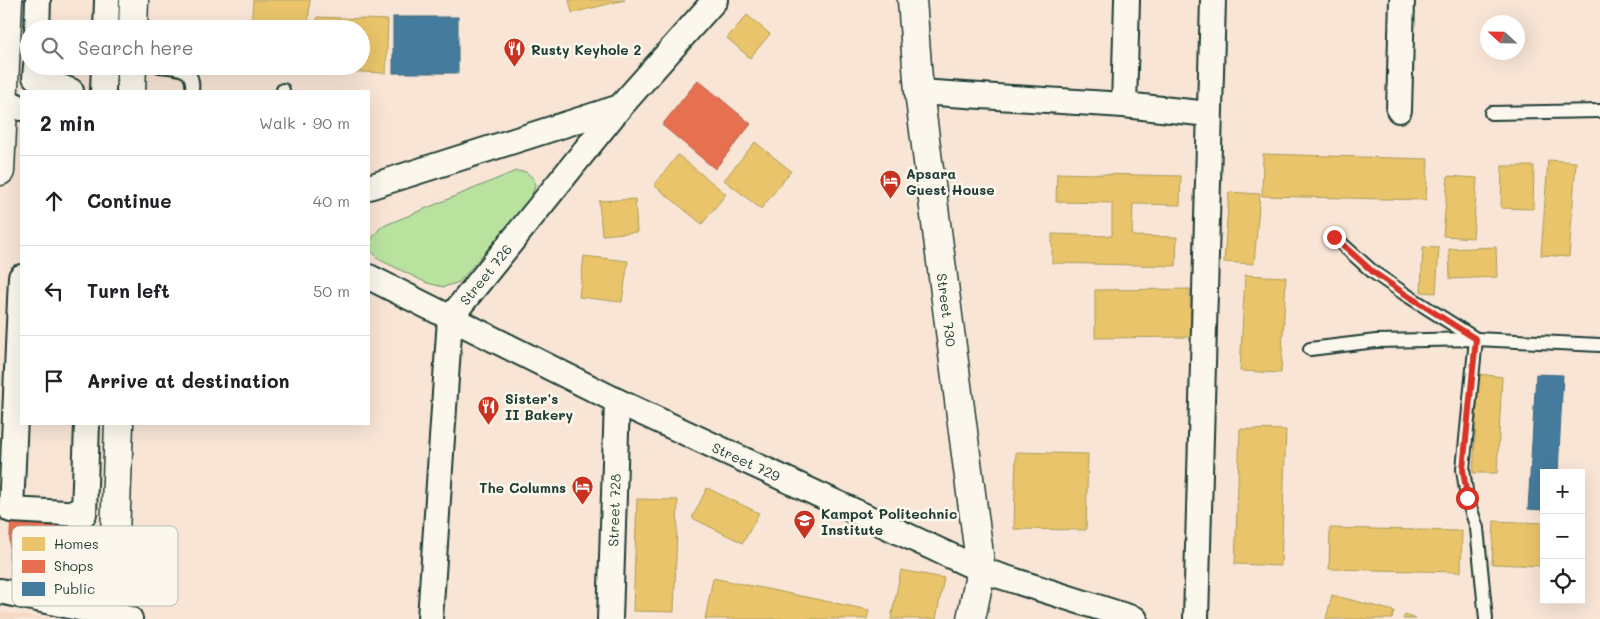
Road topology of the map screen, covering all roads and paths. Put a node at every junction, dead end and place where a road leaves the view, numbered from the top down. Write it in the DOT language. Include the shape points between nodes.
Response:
graph roads {
  1 [pos="8,0"];
  2 [pos="38,0"];
  3 [pos="107,0"];
  4 [pos="134,0"];
  5 [pos="715,0"];
  6 [pos="912,0"];
  7 [pos="1127,0"];
  8 [pos="1213,0"];
  9 [pos="1402,0"];
  10 [pos="37,20"];
  11 [pos="106,20"];
  12 [pos="133,20"];
  13 [pos="36,75"];
  14 [pos="104,75"];
  15 [pos="132,75"];
  16 [pos="190,75"];
  17 [pos="68,90"];
  18 [pos="103,90"];
  19 [pos="131,90"];
  20 [pos="192,90"];
  21 [pos="919,92"];
  22 [pos="8,102"];
  23 [pos="1124,105"];
  24 [pos="620,107"];
  25 [pos="1399,110"];
  26 [pos="1600,111"];
  27 [pos="1491,113"];
  28 [pos="1209,114"];
  29 [pos="0,171"];
  30 [pos="370,187"];
  31 [pos="1334,237"];
  32 [pos="370,278"];
  33 [pos="20,300"];
  34 [pos="450,318"];
  35 [pos="1476,339"];
  36 [pos="1600,345"];
  37 [pos="1310,349"];
  38 [pos="617,401"];
  39 [pos="86,425"];
  40 [pos="119,425"];
  41 [pos="118,526"];
  42 [pos="982,570"];
  43 [pos="66,606"];
  44 [pos="118,618"];
  45 [pos="430,619"];
  46 [pos="610,619"];
  47 [pos="971,619"];
  48 [pos="1135,619"];
  49 [pos="1196,619"];
  50 [pos="1486,619"];
  1 -- 22 [label="street"];
  2 -- 10 [label="street"];
  3 -- 11 [label="street"];
  4 -- 12 [label="street"];
  5 -- 24 [label="street, Street 726"];
  6 -- 21 [label="street, Street 730"];
  7 -- 23 [label="street"];
  8 -- 28 [label="street"];
  9 -- 25 [label="street"];
  13 -- 17 [label="street"];
  14 -- 18 [label="street"];
  15 -- 19 [label="street"];
  16 -- 20 [label="lane" via="193,78"];
  21 -- 23 [label="street"];
  21 -- 42 [label="street, Street 730"];
  22 -- 29 [label="street"];
  23 -- 28 [label="street"];
  24 -- 30 [label="street"];
  24 -- 34 [label="street, Street 726"];
  26 -- 27 [label="lane"];
  28 -- 49 [label="street"];
  31 -- 35 [label="lane" via="1373,272"];
  32 -- 34 [label="street, Street 729"];
  33 -- 39 [label="street" via="11,510 84,514"];
  34 -- 38 [label="street, Street 729"];
  34 -- 45 [label="street, Street 726"];
  35 -- 36 [label="lane"];
  35 -- 37 [label="lane" via="1376,341"];
  35 -- 50 [label="lane" via="1463,469 1467,498 1477,528"];
  38 -- 42 [label="street, Street 729"];
  38 -- 46 [label="street, Street 728"];
  40 -- 41 [label="street"];
  42 -- 47 [label="street, Street 730"];
  42 -- 48 [label="street, Street 729"];
  43 -- 44 [label="street"];
}
